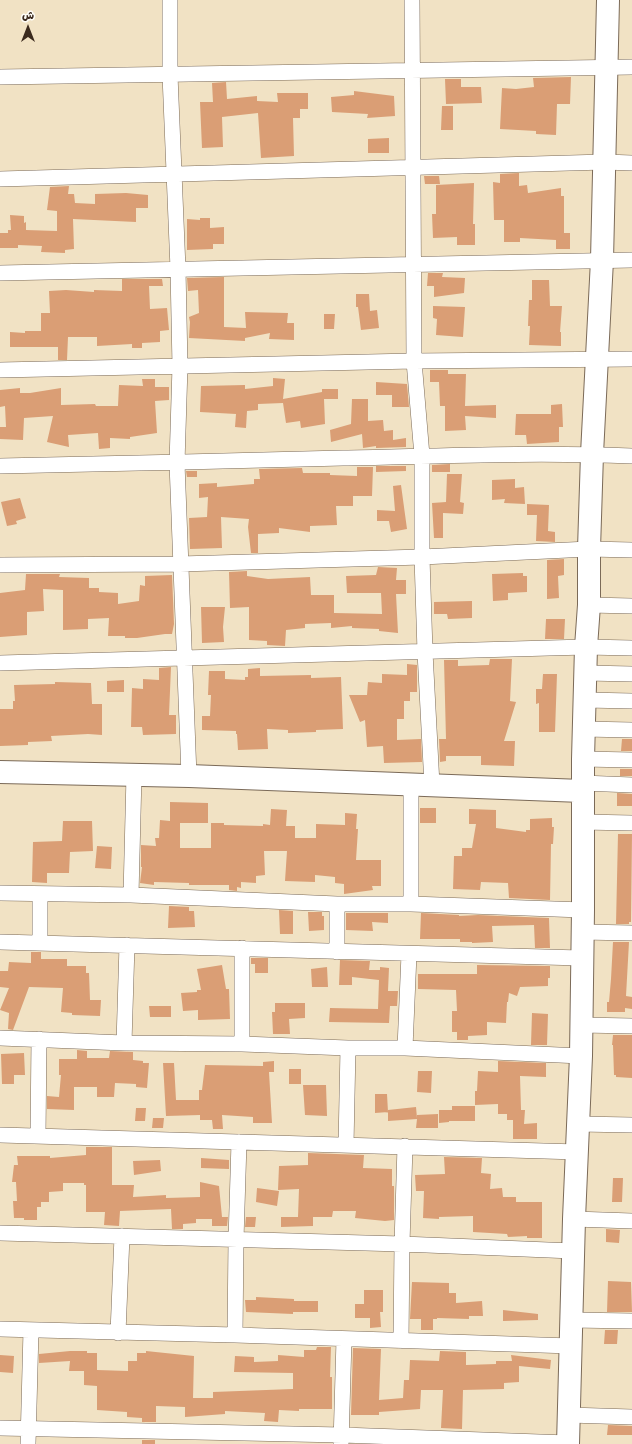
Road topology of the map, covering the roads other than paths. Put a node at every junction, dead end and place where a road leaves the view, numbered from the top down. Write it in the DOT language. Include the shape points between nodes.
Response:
graph roads {
  1 [pos="170,0"];
  2 [pos="412,0"];
  3 [pos="608,0"];
  4 [pos="607,66"];
  5 [pos="632,67"];
  6 [pos="413,70"];
  7 [pos="170,75"];
  8 [pos="0,77"];
  9 [pos="605,162"];
  10 [pos="632,163"];
  11 [pos="414,168"];
  12 [pos="173,174"];
  13 [pos="0,179"];
  14 [pos="602,260"];
  15 [pos="632,260"];
  16 [pos="413,264"];
  17 [pos="178,269"];
  18 [pos="0,273"];
  19 [pos="597,358"];
  20 [pos="632,359"];
  21 [pos="414,361"];
  22 [pos="180,366"];
  23 [pos="0,370"];
  24 [pos="592,454"];
  25 [pos="422,456"];
  26 [pos="632,456"];
  27 [pos="177,463"];
  28 [pos="0,466"];
  29 [pos="589,549"];
  30 [pos="632,550"];
  31 [pos="422,557"];
  32 [pos="180,564"];
  33 [pos="0,565"];
  34 [pos="589,605"];
  35 [pos="632,606"];
  36 [pos="586,647"];
  37 [pos="632,648"];
  38 [pos="425,652"];
  39 [pos="184,658"];
  40 [pos="0,663"];
  41 [pos="586,673"];
  42 [pos="632,674"];
  43 [pos="585,700"];
  44 [pos="632,701"];
  45 [pos="584,729"];
  46 [pos="632,730"];
  47 [pos="583,759"];
  48 [pos="632,760"];
  49 [pos="0,772"];
  50 [pos="134,775"];
  51 [pos="189,776"];
  52 [pos="422,785"];
  53 [pos="632,785"];
  54 [pos="582,787"];
  55 [pos="582,822"];
  56 [pos="632,823"];
  57 [pos="0,893"];
  58 [pos="40,894"];
  59 [pos="131,895"];
  60 [pos="337,904"];
  61 [pos="411,904"];
  62 [pos="583,910"];
  63 [pos="582,932"];
  64 [pos="632,933"];
  65 [pos="0,942"];
  66 [pos="40,942"];
  67 [pos="127,945"];
  68 [pos="242,948"];
  69 [pos="337,952"];
  70 [pos="409,954"];
  71 [pos="581,958"];
  72 [pos="580,1025"];
  73 [pos="632,1026"];
  74 [pos="0,1038"];
  75 [pos="39,1039"];
  76 [pos="124,1043"];
  77 [pos="242,1044"];
  78 [pos="348,1048"];
  79 [pos="405,1048"];
  80 [pos="581,1056"];
  81 [pos="579,1124"];
  82 [pos="632,1125"];
  83 [pos="0,1135"];
  84 [pos="38,1136"];
  85 [pos="239,1142"];
  86 [pos="346,1145"];
  87 [pos="405,1146"];
  88 [pos="578,1152"];
  89 [pos="574,1219"];
  90 [pos="632,1220"];
  91 [pos="0,1233"];
  92 [pos="122,1236"];
  93 [pos="236,1240"];
  94 [pos="402,1244"];
  95 [pos="573,1251"];
  96 [pos="572,1320"];
  97 [pos="632,1321"];
  98 [pos="0,1329"];
  99 [pos="31,1330"];
  100 [pos="118,1333"];
  101 [pos="235,1335"];
  102 [pos="344,1339"];
  103 [pos="401,1341"];
  104 [pos="571,1346"];
  105 [pos="569,1415"];
  106 [pos="632,1417"];
  107 [pos="0,1428"];
  108 [pos="29,1429"];
  109 [pos="341,1440"];
  110 [pos="28,1444"];
  111 [pos="568,1444"];
  1 -- 7 [label="street"];
  2 -- 6 [label="street"];
  3 -- 4 [label="street"];
  4 -- 5 [label="street"];
  4 -- 6 [label="street"];
  4 -- 9 [label="street"];
  6 -- 7 [label="street"];
  6 -- 11 [label="street"];
  7 -- 8 [label="street"];
  7 -- 12 [label="street"];
  9 -- 10 [label="street"];
  9 -- 11 [label="street"];
  9 -- 14 [label="street"];
  11 -- 12 [label="street"];
  11 -- 16 [label="street"];
  12 -- 13 [label="street"];
  12 -- 17 [label="street"];
  14 -- 15 [label="street"];
  14 -- 16 [label="street"];
  14 -- 19 [label="street"];
  16 -- 17 [label="street"];
  16 -- 21 [label="street"];
  17 -- 18 [label="street"];
  17 -- 22 [label="street"];
  19 -- 20 [label="street"];
  19 -- 21 [label="street"];
  19 -- 24 [label="street"];
  21 -- 22 [label="street"];
  21 -- 25 [label="street"];
  22 -- 23 [label="street"];
  22 -- 27 [label="street"];
  24 -- 25 [label="street"];
  24 -- 26 [label="street"];
  24 -- 29 [label="street"];
  25 -- 27 [label="street"];
  25 -- 31 [label="street"];
  27 -- 28 [label="street"];
  27 -- 32 [label="street"];
  29 -- 30 [label="street"];
  29 -- 31 [label="street"];
  29 -- 34 [label="street"];
  31 -- 32 [label="street"];
  31 -- 38 [label="street"];
  32 -- 33 [label="street"];
  32 -- 39 [label="street"];
  34 -- 35 [label="street"];
  34 -- 36 [label="street"];
  36 -- 37 [label="street"];
  36 -- 38 [label="street"];
  36 -- 41 [label="street"];
  38 -- 39 [label="street"];
  38 -- 52 [label="street"];
  39 -- 40 [label="street"];
  39 -- 51 [label="street"];
  41 -- 42 [label="street"];
  41 -- 43 [label="street"];
  43 -- 44 [label="street"];
  43 -- 45 [label="street"];
  45 -- 46 [label="street"];
  45 -- 47 [label="street"];
  47 -- 48 [label="street"];
  47 -- 54 [label="street"];
  49 -- 50 [label="street"];
  50 -- 51 [label="street"];
  50 -- 59 [label="street"];
  51 -- 52 [label="street"];
  52 -- 54 [label="street"];
  52 -- 61 [label="street"];
  53 -- 54 [label="street"];
  54 -- 55 [label="street"];
  55 -- 56 [label="street"];
  55 -- 62 [label="street"];
  57 -- 58 [label="street"];
  58 -- 59 [label="street"];
  58 -- 66 [label="street"];
  59 -- 60 [label="street"];
  60 -- 61 [label="street"];
  60 -- 69 [label="street"];
  61 -- 62 [label="street"];
  62 -- 63 [label="street"];
  63 -- 64 [label="street"];
  63 -- 71 [label="street"];
  65 -- 66 [label="street"];
  66 -- 67 [label="street"];
  67 -- 68 [label="street"];
  67 -- 76 [label="street"];
  68 -- 69 [label="street"];
  68 -- 77 [label="street"];
  69 -- 70 [label="street"];
  70 -- 71 [label="street"];
  70 -- 79 [label="street"];
  71 -- 72 [label="street"];
  72 -- 73 [label="street"];
  72 -- 80 [label="street"];
  74 -- 75 [label="street"];
  75 -- 76 [label="street"];
  75 -- 84 [label="street"];
  76 -- 77 [label="street"];
  77 -- 78 [label="street"];
  78 -- 79 [label="street"];
  78 -- 86 [label="street"];
  79 -- 80 [label="street"];
  80 -- 81 [label="street"];
  81 -- 82 [label="street"];
  81 -- 88 [label="street"];
  83 -- 84 [label="street"];
  84 -- 85 [label="street"];
  85 -- 86 [label="street"];
  85 -- 93 [label="street"];
  86 -- 87 [label="street"];
  87 -- 88 [label="street"];
  87 -- 94 [label="street"];
  88 -- 89 [label="street"];
  89 -- 90 [label="street"];
  89 -- 95 [label="street"];
  91 -- 92 [label="street"];
  92 -- 93 [label="street"];
  92 -- 100 [label="street"];
  93 -- 94 [label="street"];
  93 -- 101 [label="street"];
  94 -- 95 [label="street"];
  94 -- 103 [label="street"];
  95 -- 96 [label="street"];
  96 -- 97 [label="street"];
  96 -- 104 [label="street"];
  98 -- 99 [label="street"];
  99 -- 100 [label="street"];
  99 -- 108 [label="street"];
  100 -- 101 [label="street"];
  101 -- 102 [label="street"];
  102 -- 103 [label="street"];
  102 -- 109 [label="street"];
  103 -- 104 [label="street"];
  104 -- 105 [label="street"];
  105 -- 106 [label="street"];
  105 -- 111 [label="street"];
  107 -- 108 [label="street"];
  108 -- 109 [label="street"];
  108 -- 110 [label="street"];
  109 -- 111 [label="street"];
}
